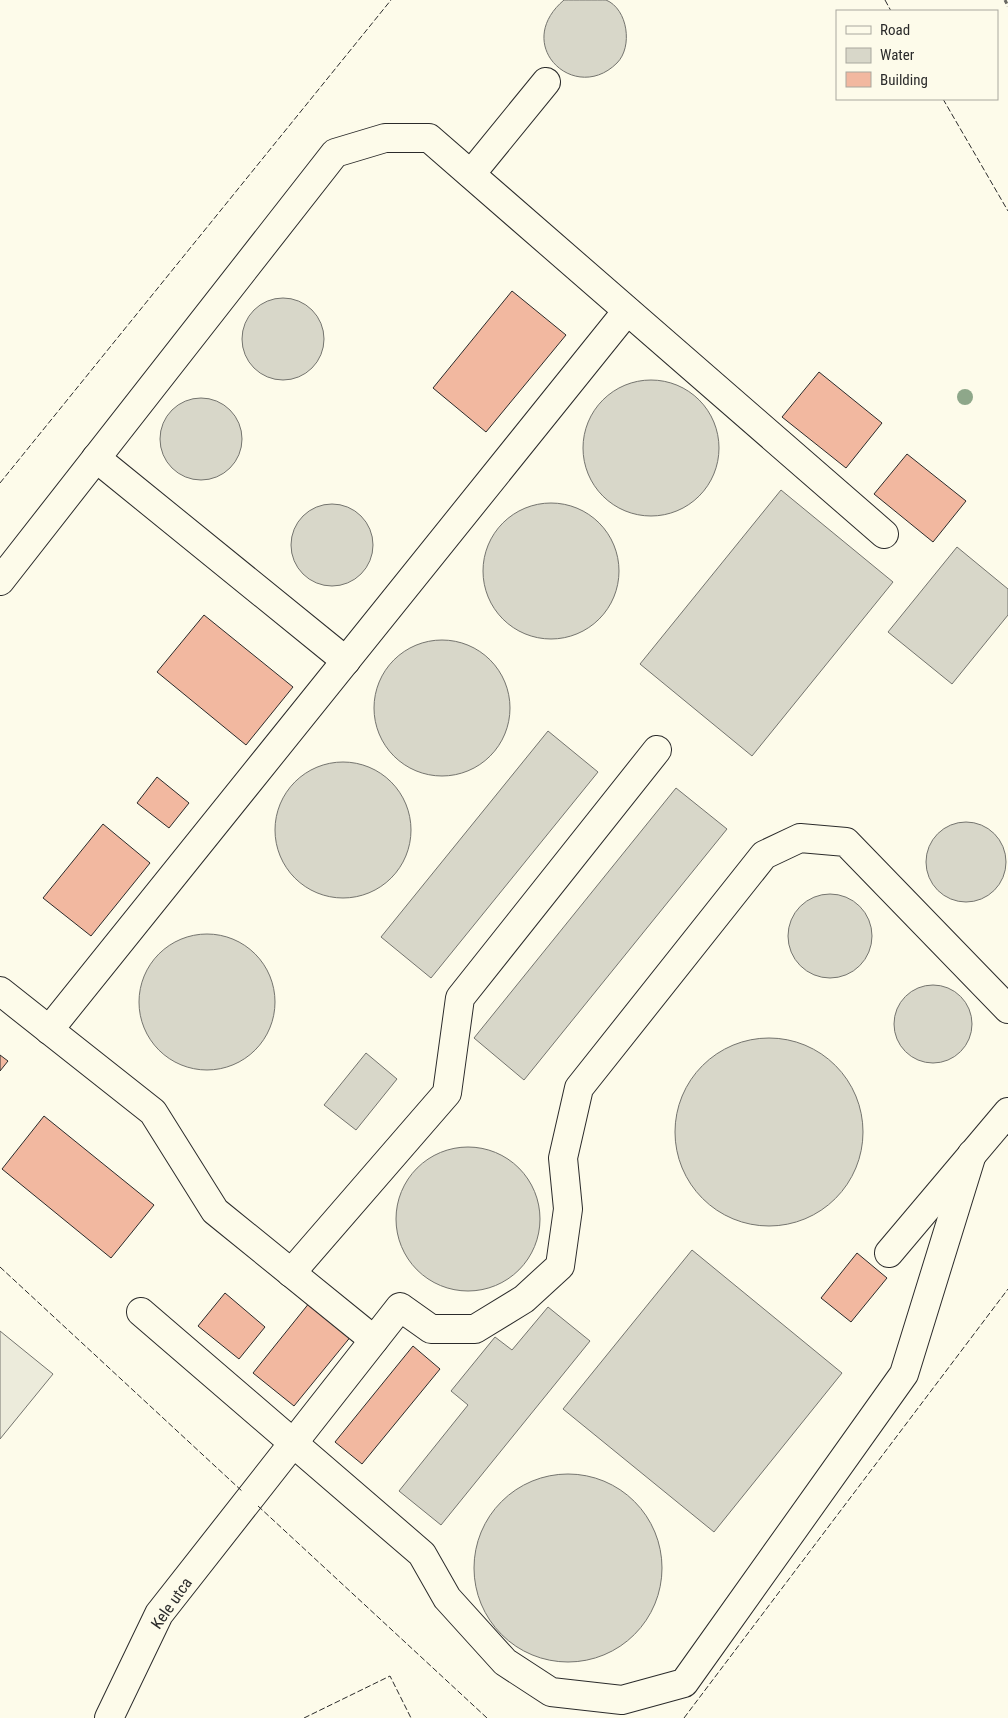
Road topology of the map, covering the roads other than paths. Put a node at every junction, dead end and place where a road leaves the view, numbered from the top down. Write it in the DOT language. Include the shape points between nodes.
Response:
graph roads {
  1 [pos="546,82"];
  2 [pos="471,174"];
  3 [pos="627,311"];
  4 [pos="96,458"];
  5 [pos="884,534"];
  6 [pos="0,581"];
  7 [pos="346,661"];
  8 [pos="657,750"];
  9 [pos="0,991"];
  10 [pos="1008,1009"];
  11 [pos="49,1030"];
  12 [pos="1008,1112"];
  13 [pos="972,1154"];
  14 [pos="889,1253"];
  15 [pos="291,1273"];
  16 [pos="141,1312"];
  17 [pos="374,1340"];
  18 [pos="294,1444"];
  19 [pos="109,1718"];
  1 -- 2 [label="street"];
  2 -- 3 [label="street"];
  2 -- 4 [label="street" via="429,138 385,138 335,153"];
  3 -- 5 [label="street"];
  3 -- 7 [label="street"];
  4 -- 6 [label="street"];
  4 -- 7 [label="street"];
  7 -- 11 [label="street"];
  8 -- 15 [label="street" via="460,998 447,1093"];
  9 -- 11 [label="street"];
  10 -- 17 [label="street, Kele utca" via="846,842 800,838 764,855 579,1088 563,1158 568,1209 560,1266 524,1299 475,1329 432,1329 400,1307"];
  11 -- 15 [label="street" via="153,1112 215,1212"];
  12 -- 13 [label="street"];
  13 -- 14 [label="street"];
  13 -- 18 [label="street" via="904,1374 684,1683 622,1700 551,1692 505,1662 447,1598 422,1554"];
  15 -- 17 [label="street"];
  16 -- 18 [label="street"];
  17 -- 18 [label="street, Kele utca"];
  18 -- 19 [label="street, Kele utca" via="159,1614"];
}
